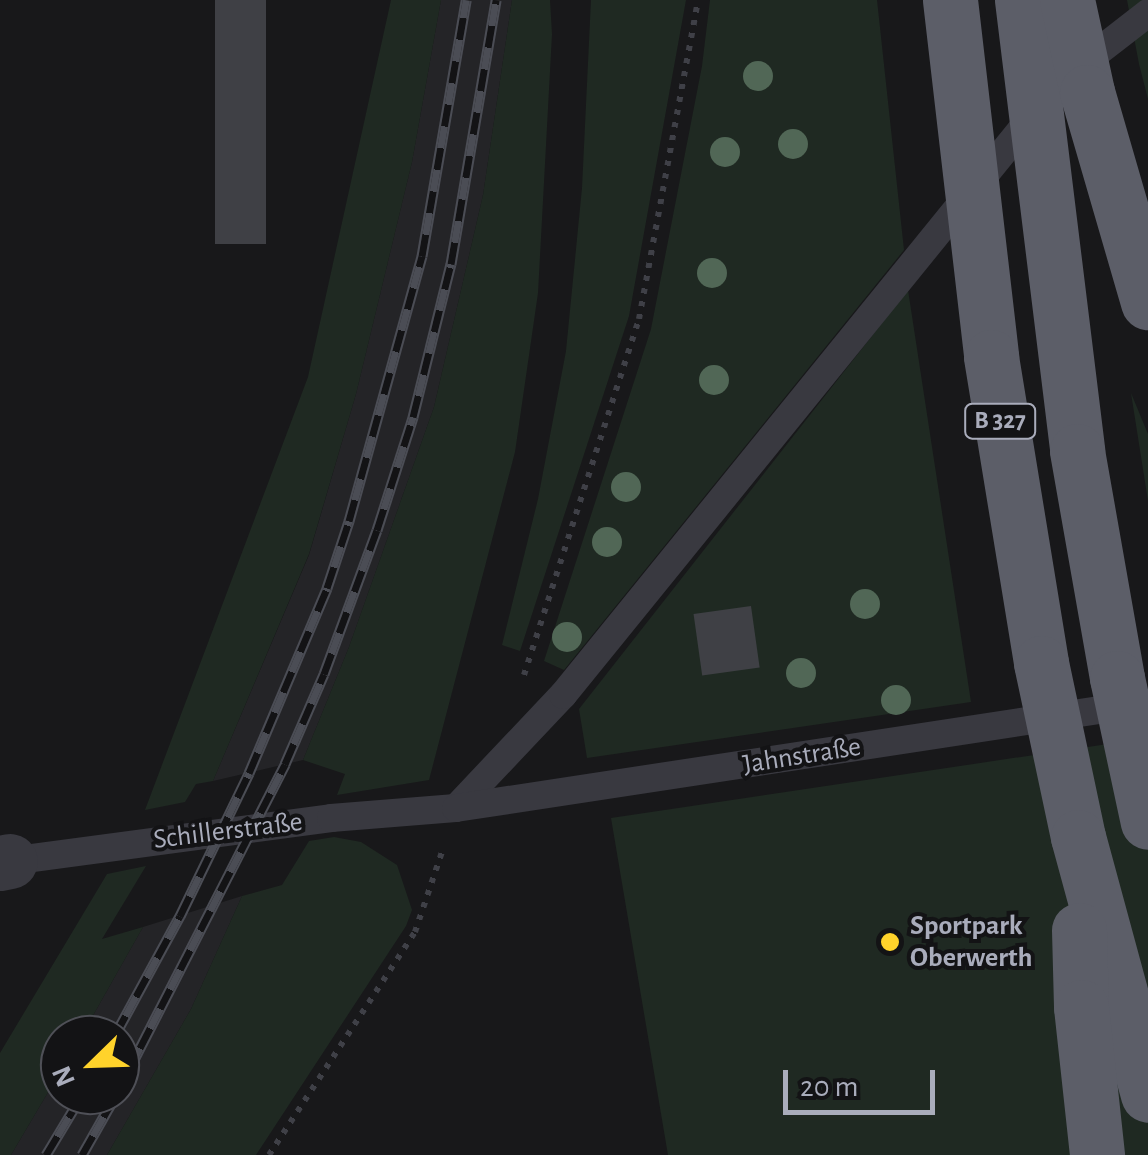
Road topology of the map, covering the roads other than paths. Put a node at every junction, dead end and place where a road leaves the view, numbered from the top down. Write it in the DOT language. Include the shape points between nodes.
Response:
graph roads {
  1 [pos="950,0"];
  2 [pos="1022,0"];
  3 [pos="1067,0"];
  4 [pos="1148,14"];
  5 [pos="1148,302"];
  6 [pos="1148,703"];
  7 [pos="456,808"];
  8 [pos="1148,822"];
  9 [pos="1078,837"];
  10 [pos="5,862"];
  11 [pos="1148,1094"];
  12 [pos="1097,1155"];
  1 -- 9 [label="highway, B 327" via="1012,502"];
  2 -- 8 [label="highway, B 327" via="1076,451"];
  3 -- 5 [label="highway"];
  4 -- 7 [label="lane" via="1062,80 563,695"];
  6 -- 7 [label="lane, Jahnstraße"];
  7 -- 10 [label="lane, Schillerstraße"];
  9 -- 11 [label="highway, B 327"];
  9 -- 12 [label="highway, B 327" via="1081,1007"];
}
